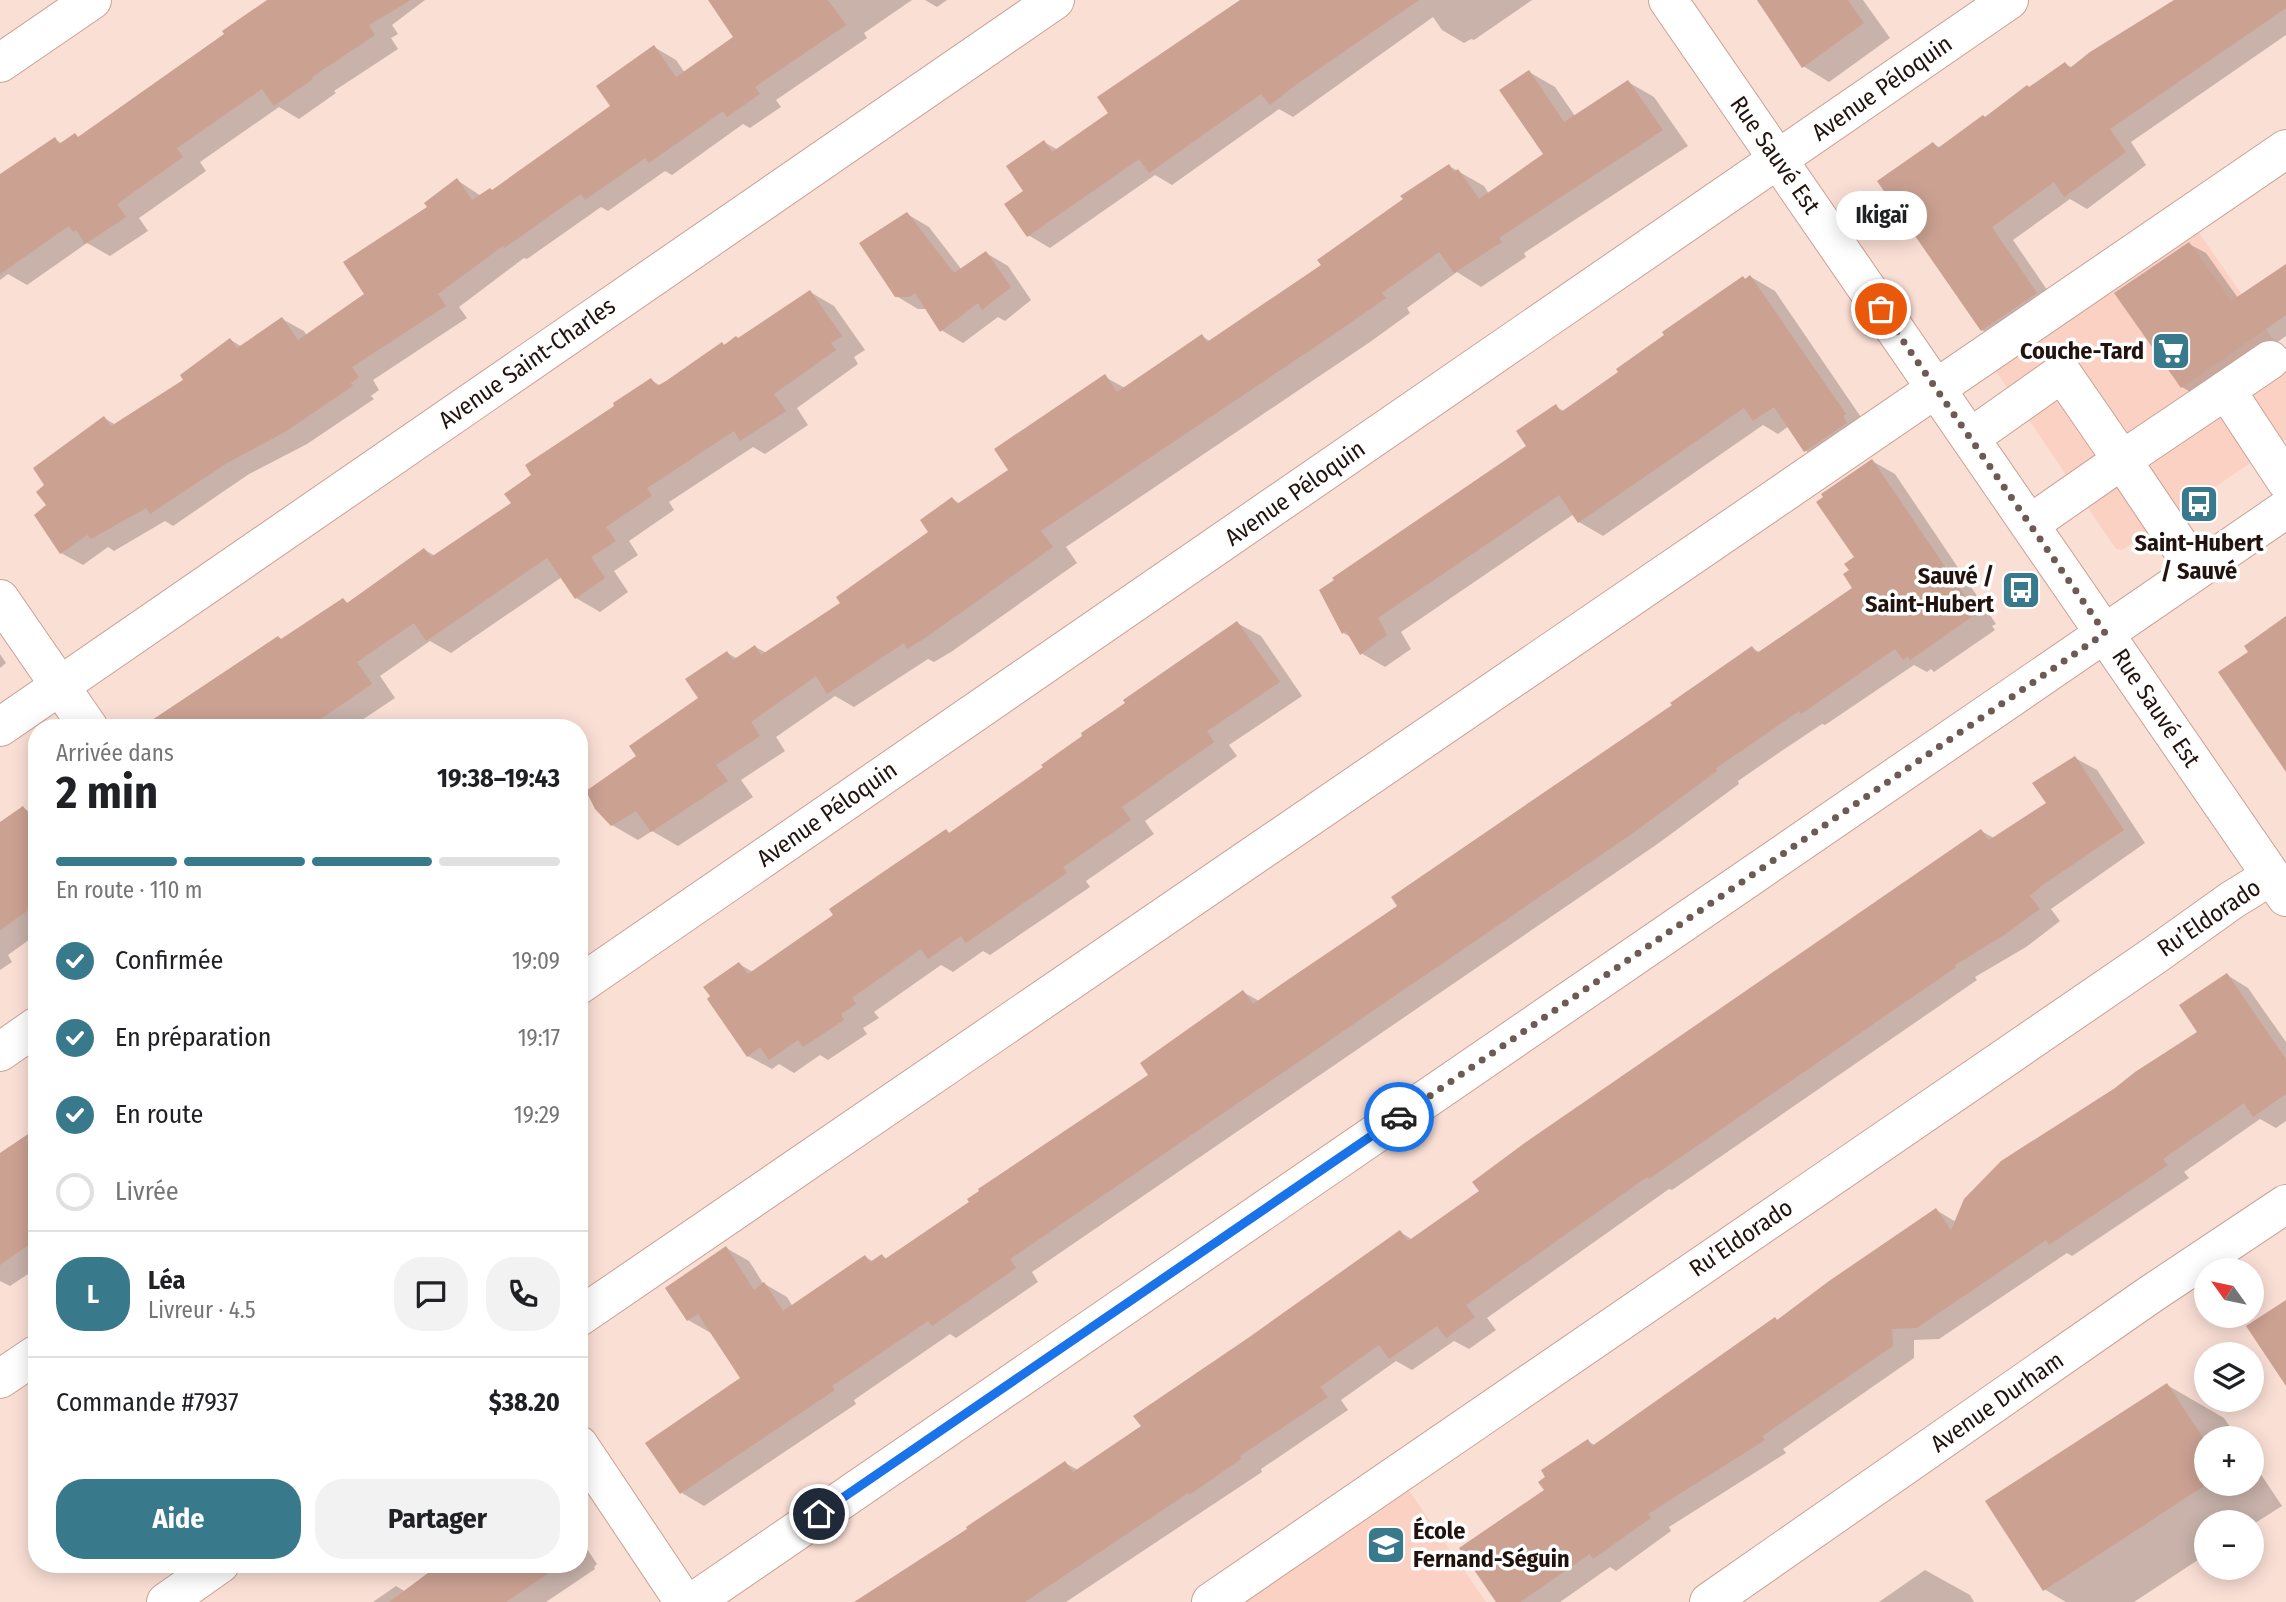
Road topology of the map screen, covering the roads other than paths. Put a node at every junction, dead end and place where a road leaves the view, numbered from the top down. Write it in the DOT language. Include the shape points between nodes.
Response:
graph roads {
  1 [pos="92,0"];
  2 [pos="1055,0"];
  3 [pos="1668,0"];
  4 [pos="2009,0"];
  5 [pos="0,63"];
  6 [pos="2286,149"];
  7 [pos="1779,160"];
  8 [pos="2270,360"];
  9 [pos="1937,389"];
  10 [pos="2226,390"];
  11 [pos="1970,438"];
  12 [pos="2122,460"];
  13 [pos="2286,481"];
  14 [pos="2286,509"];
  15 [pos="2030,524"];
  16 [pos="2196,570"];
  17 [pos="0,599"];
  18 [pos="2105,633"];
  19 [pos="59,685"];
  20 [pos="83,719"];
  21 [pos="0,727"];
  22 [pos="2279,887"];
  23 [pos="588,979"];
  24 [pos="28,1032"];
  25 [pos="0,1052"];
  26 [pos="2286,1204"];
  27 [pos="588,1311"];
  28 [pos="28,1360"];
  29 [pos="0,1379"];
  30 [pos="588,1458"];
  31 [pos="207,1573"];
  32 [pos="166,1602"];
  33 [pos="684,1602"];
  34 [pos="693,1602"];
  35 [pos="1211,1602"];
  36 [pos="1709,1602"];
  1 -- 5 [label="street"];
  2 -- 19 [label="street, Avenue Saint-Charles"];
  3 -- 7 [label="street, Rue Sauvé Est"];
  4 -- 7 [label="street, Avenue Péloquin"];
  6 -- 9 [label="street"];
  7 -- 9 [label="street, Rue Sauvé Est"];
  7 -- 23 [label="street, Avenue Péloquin"];
  8 -- 10 [label="street"];
  9 -- 11 [label="street, Rue Sauvé Est"];
  9 -- 27 [label="street"];
  10 -- 12 [label="street"];
  10 -- 13 [label="street"];
  11 -- 12 [label="street" via="2062,373"];
  11 -- 15 [label="street, Rue Sauvé Est"];
  12 -- 15 [label="street"];
  12 -- 16 [label="street"];
  14 -- 16 [label="street"];
  15 -- 18 [label="street, Rue Sauvé Est"];
  16 -- 18 [label="street"];
  17 -- 19 [label="street"];
  18 -- 22 [label="street, Rue Sauvé Est"];
  18 -- 34 [label="street"];
  19 -- 20 [label="street"];
  19 -- 21 [label="street, Avenue Saint-Charles"];
  22 -- 35 [label="street, Ru’Eldorado" via="2232,900"];
  24 -- 25 [label="street"];
  26 -- 36 [label="street, Avenue Durham"];
  28 -- 29 [label="street"];
  30 -- 33 [label="street"];
  31 -- 32 [label="street"];
}
